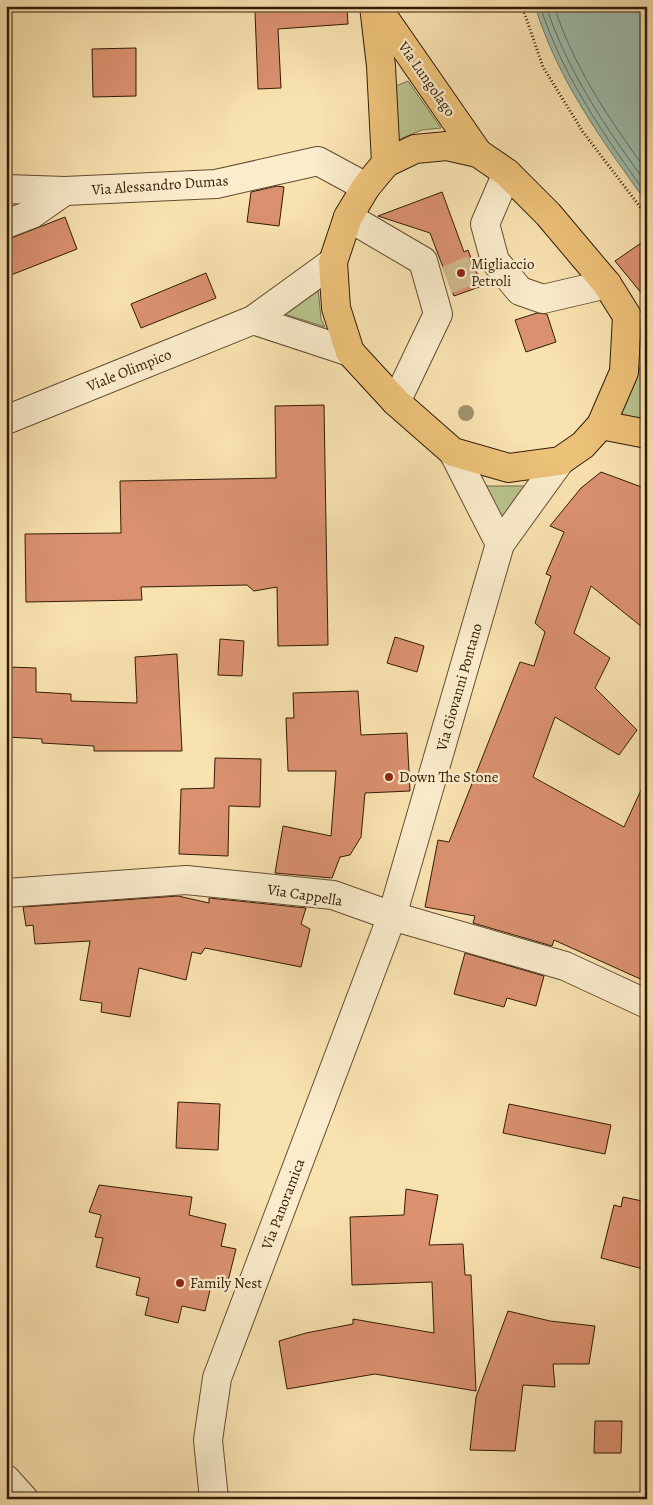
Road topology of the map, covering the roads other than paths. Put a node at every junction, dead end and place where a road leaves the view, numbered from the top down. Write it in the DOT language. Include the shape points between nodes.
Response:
graph roads {
  1 [pos="375,6"];
  2 [pos="478,153"];
  3 [pos="386,163"];
  4 [pos="507,173"];
  5 [pos="366,186"];
  6 [pos="6,189"];
  7 [pos="65,191"];
  8 [pos="348,217"];
  9 [pos="6,224"];
  10 [pos="333,262"];
  11 [pos="607,284"];
  12 [pos="627,316"];
  13 [pos="253,320"];
  14 [pos="647,344"];
  15 [pos="350,352"];
  16 [pos="396,402"];
  17 [pos="6,420"];
  18 [pos="601,425"];
  19 [pos="647,434"];
  20 [pos="453,452"];
  21 [pos="560,461"];
  22 [pos="500,544"];
  23 [pos="6,893"];
  24 [pos="392,916"];
  25 [pos="647,1004"];
  26 [pos="6,1479"];
  27 [pos="24,1499"];
  28 [pos="214,1499"];
  1 -- 2 [label="main road, Via Lungolago"];
  1 -- 3 [label="main road, Via Lungolago"];
  2 -- 3 [label="main road" via="447,146 415,149"];
  2 -- 4 [label="main road"];
  3 -- 5 [label="main road"];
  4 -- 11 [label="main road" via="548,214"];
  4 -- 11 [label="street" via="485,224 485,264 520,291 543,298"];
  5 -- 7 [label="street, Via Alessandro Dumas" via="318,160 216,184"];
  5 -- 8 [label="main road"];
  6 -- 7 [label="street, Via Alessandro Dumas"];
  7 -- 9 [label="street" via="32,214"];
  8 -- 10 [label="main road"];
  8 -- 16 [label="street" via="423,261 439,283 438,314"];
  10 -- 13 [label="street, Viale Olimpico"];
  10 -- 15 [label="main road" via="336,308"];
  11 -- 12 [label="main road"];
  12 -- 14 [label="main road"];
  12 -- 18 [label="main road" via="624,372"];
  13 -- 15 [label="street"];
  13 -- 17 [label="street, Viale Olimpico"];
  15 -- 16 [label="main road"];
  16 -- 20 [label="main road"];
  18 -- 19 [label="main road"];
  18 -- 21 [label="main road" via="583,445"];
  20 -- 21 [label="main road" via="509,468"];
  20 -- 22 [label="street"];
  21 -- 22 [label="street, Via Giovanni Pontano"];
  22 -- 24 [label="street, Via Giovanni Pontano"];
  23 -- 24 [label="street, Via Cappella" via="186,880 333,896"];
  24 -- 25 [label="street, Via Cappella" via="565,966"];
  24 -- 28 [label="street, Via Panoramica" via="217,1378 208,1440"];
  26 -- 27 [label="street"];
}
